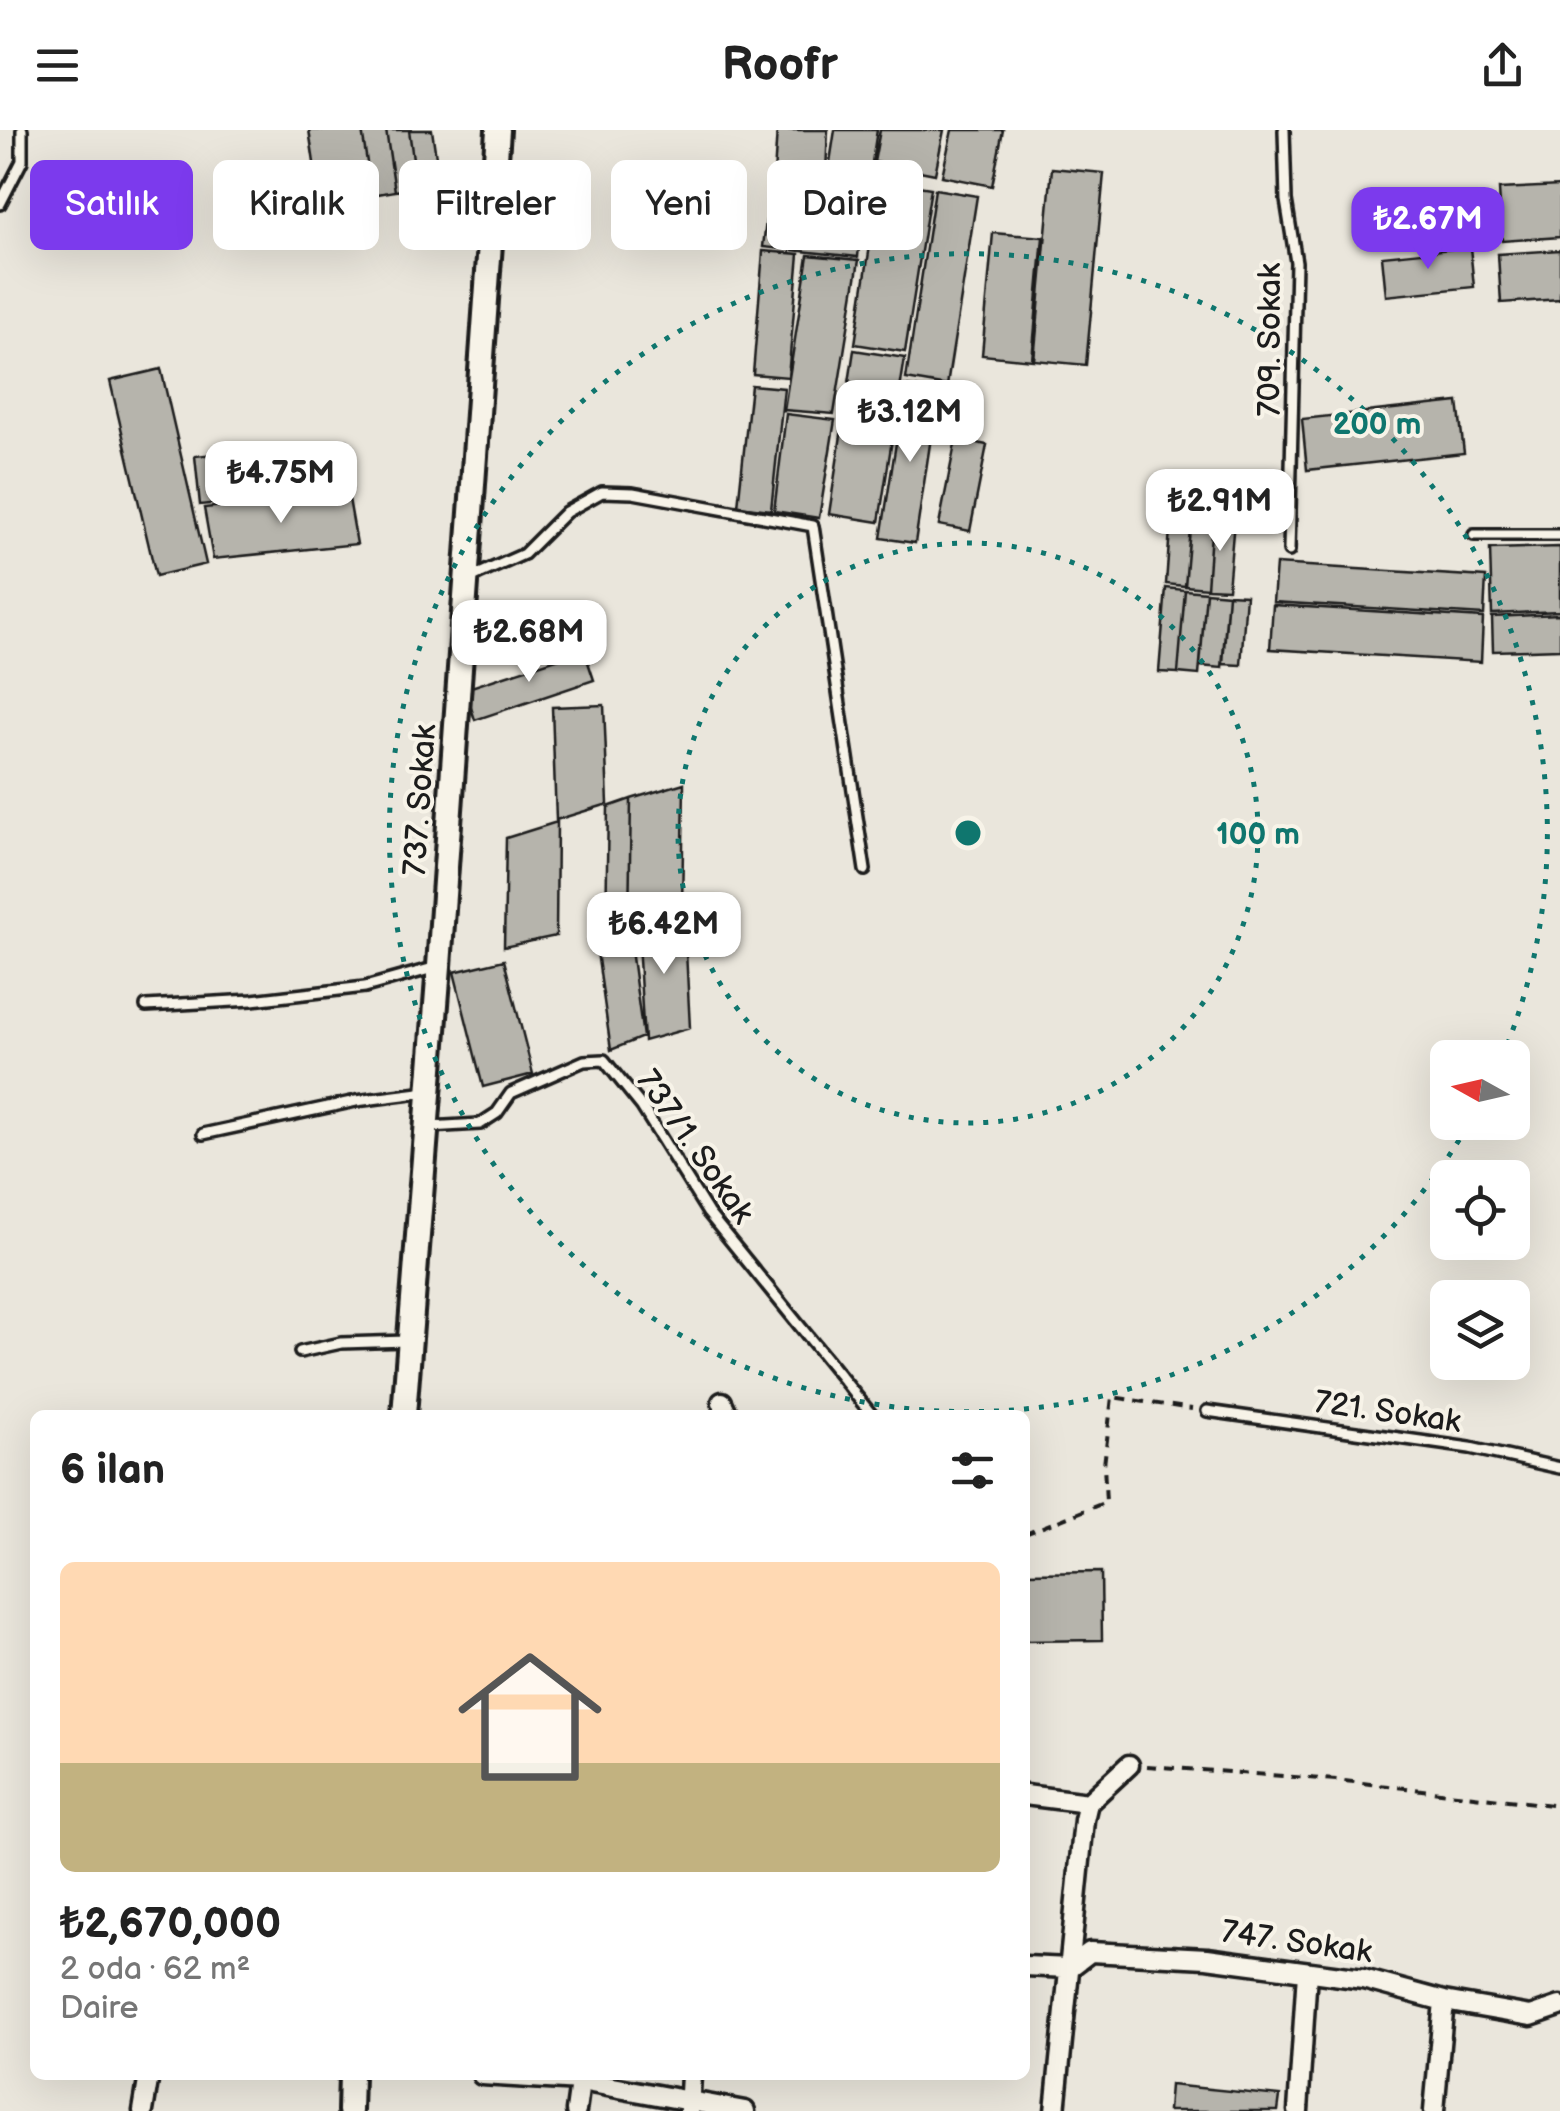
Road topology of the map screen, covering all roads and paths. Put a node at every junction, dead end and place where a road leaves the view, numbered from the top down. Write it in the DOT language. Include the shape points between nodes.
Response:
graph roads {
  1 [pos="22,130"];
  2 [pos="498,130"];
  3 [pos="1284,130"];
  4 [pos="0,204"];
  5 [pos="1474,535"];
  6 [pos="1560,536"];
  7 [pos="1289,551"];
  8 [pos="467,579"];
  9 [pos="865,870"];
  10 [pos="440,966"];
  11 [pos="146,1006"];
  12 [pos="429,1091"];
  13 [pos="426,1127"];
  14 [pos="203,1134"];
  15 [pos="410,1341"];
  16 [pos="300,1352"];
  17 [pos="404,1410"];
  18 [pos="868,1410"];
  19 [pos="1206,1411"];
  20 [pos="1560,1468"];
  21 [pos="1030,1532"];
  22 [pos="1129,1765"];
  23 [pos="1030,1796"];
  24 [pos="1088,1803"];
  25 [pos="1560,1806"];
  26 [pos="1030,1966"];
  27 [pos="1068,1968"];
  28 [pos="1307,1972"];
  29 [pos="1444,2001"];
  30 [pos="1560,2004"];
  31 [pos="148,2080"];
  32 [pos="351,2080"];
  33 [pos="581,2080"];
  34 [pos="589,2080"];
  35 [pos="691,2080"];
  36 [pos="690,2105"];
  37 [pos="143,2111"];
  38 [pos="350,2111"];
  39 [pos="576,2111"];
  40 [pos="745,2111"];
  41 [pos="1055,2111"];
  42 [pos="1298,2111"];
  43 [pos="1434,2111"];
  1 -- 4 [label="lane" via="22,161"];
  2 -- 8 [label="street, 737. Sokak"];
  3 -- 7 [label="lane, 709. Sokak" via="1296,262"];
  5 -- 6 [label="lane"];
  8 -- 9 [label="lane" via="524,554 566,512 602,492 813,526"];
  8 -- 10 [label="street, 737. Sokak"];
  10 -- 11 [label="lane" via="366,987"];
  10 -- 12 [label="street, 737. Sokak"];
  12 -- 13 [label="street, 737. Sokak"];
  12 -- 14 [label="lane"];
  13 -- 15 [label="street, 737. Sokak"];
  13 -- 18 [label="lane, 737/1. Sokak" via="480,1124 511,1093 584,1061 604,1060 642,1107 708,1213"];
  15 -- 16 [label="lane"];
  15 -- 17 [label="street, 737. Sokak"];
  19 -- 20 [label="lane, 721. Sokak" via="1470,1448"];
  19 -- 21 [label="path" via="1112,1398 1106,1502"];
  22 -- 24 [label="street"];
  22 -- 25 [label="path"];
  23 -- 24 [label="street"];
  24 -- 27 [label="street"];
  26 -- 27 [label="street, 747. Sokak"];
  27 -- 28 [label="street, 747. Sokak" via="1090,1952"];
  27 -- 41 [label="street"];
  28 -- 29 [label="street, 747. Sokak"];
  28 -- 42 [label="street"];
  29 -- 30 [label="street, 747. Sokak" via="1531,2016"];
  29 -- 43 [label="street"];
  31 -- 37 [label="street"];
  32 -- 38 [label="street"];
  33 -- 39 [label="street"];
  34 -- 36 [label="street"];
  35 -- 36 [label="street"];
  36 -- 40 [label="street"];
}
